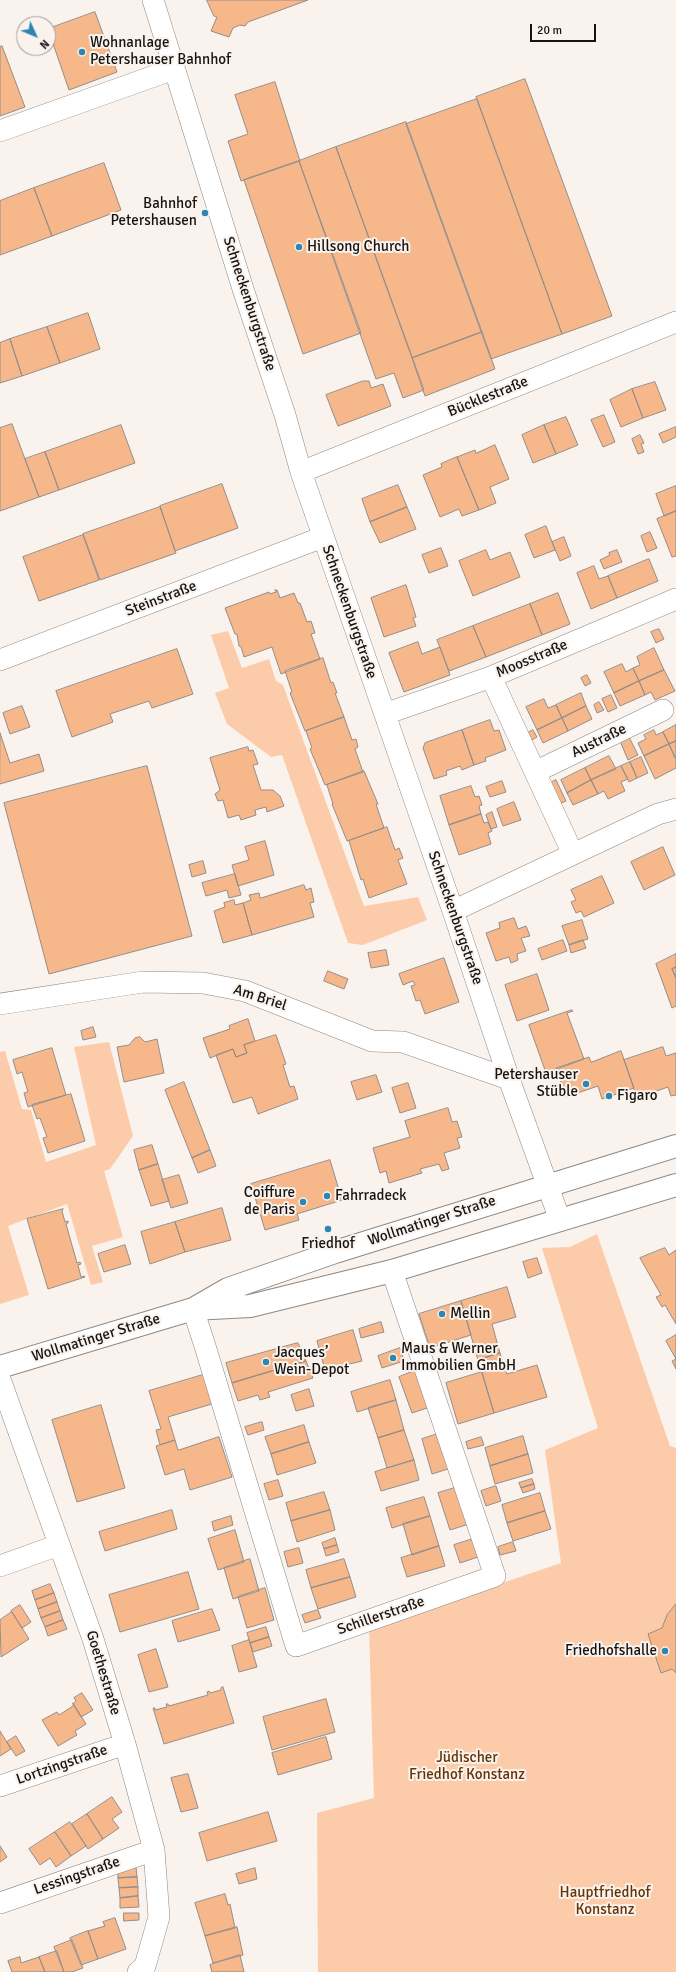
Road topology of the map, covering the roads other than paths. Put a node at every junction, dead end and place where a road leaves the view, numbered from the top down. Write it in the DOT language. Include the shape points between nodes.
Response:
graph roads {
  1 [pos="152,0"];
  2 [pos="174,69"];
  3 [pos="0,131"];
  4 [pos="676,322"];
  5 [pos="301,472"];
  6 [pos="323,537"];
  7 [pos="676,599"];
  8 [pos="0,660"];
  9 [pos="491,677"];
  10 [pos="663,710"];
  11 [pos="385,714"];
  12 [pos="535,772"];
  13 [pos="676,809"];
  14 [pos="573,854"];
  15 [pos="453,911"];
  16 [pos="0,1004"];
  17 [pos="509,1079"];
  18 [pos="676,1146"];
  19 [pos="548,1185"];
  20 [pos="676,1185"];
  21 [pos="560,1220"];
  22 [pos="392,1271"];
  23 [pos="192,1309"];
  24 [pos="0,1367"];
  25 [pos="0,1379"];
  26 [pos="59,1545"];
  27 [pos="0,1566"];
  28 [pos="125,1744"];
  29 [pos="0,1786"];
  30 [pos="154,1850"];
  31 [pos="0,1903"];
  32 [pos="138,1972"];
  1 -- 2 [label="street, Schneckenburgstraße"];
  2 -- 3 [label="street"];
  2 -- 5 [label="street, Schneckenburgstraße" via="285,414"];
  4 -- 5 [label="street, Bücklestraße"];
  5 -- 6 [label="street, Schneckenburgstraße"];
  6 -- 8 [label="street, Steinstraße"];
  6 -- 11 [label="street, Schneckenburgstraße"];
  7 -- 9 [label="street, Moosstraße"];
  9 -- 11 [label="street, Moosstraße"];
  9 -- 12 [label="street"];
  10 -- 12 [label="street, Austraße"];
  11 -- 15 [label="street, Schneckenburgstraße"];
  12 -- 14 [label="street"];
  13 -- 14 [label="street" via="658,814"];
  14 -- 15 [label="street"];
  15 -- 17 [label="street, Schneckenburgstraße"];
  16 -- 17 [label="street, Am Briel" via="143,982 203,984 245,991 372,1041 402,1042"];
  17 -- 19 [label="street, Schneckenburgstraße"];
  18 -- 19 [label="main road, Wollmatinger Straße"];
  19 -- 21 [label="street, Schneckenburgstraße"];
  19 -- 23 [label="main road, Wollmatinger Straße" via="335,1252 228,1289"];
  20 -- 21 [label="main road, Wollmatinger Straße"];
  21 -- 22 [label="main road, Wollmatinger Straße"];
  22 -- 23 [label="main road, Wollmatinger Straße" via="250,1306"];
  22 -- 23 [label="street, Schillerstraße" via="495,1576 296,1646"];
  23 -- 24 [label="main road, Wollmatinger Straße"];
  25 -- 26 [label="street, Goethestraße"];
  26 -- 27 [label="street"];
  26 -- 28 [label="street, Goethestraße" via="93,1639"];
  28 -- 29 [label="street, Lortzingstraße"];
  28 -- 30 [label="street, Goethestraße"];
  30 -- 31 [label="street, Lessingstraße"];
  30 -- 32 [label="street, Goethestraße" via="159,1917 145,1966"];
}
